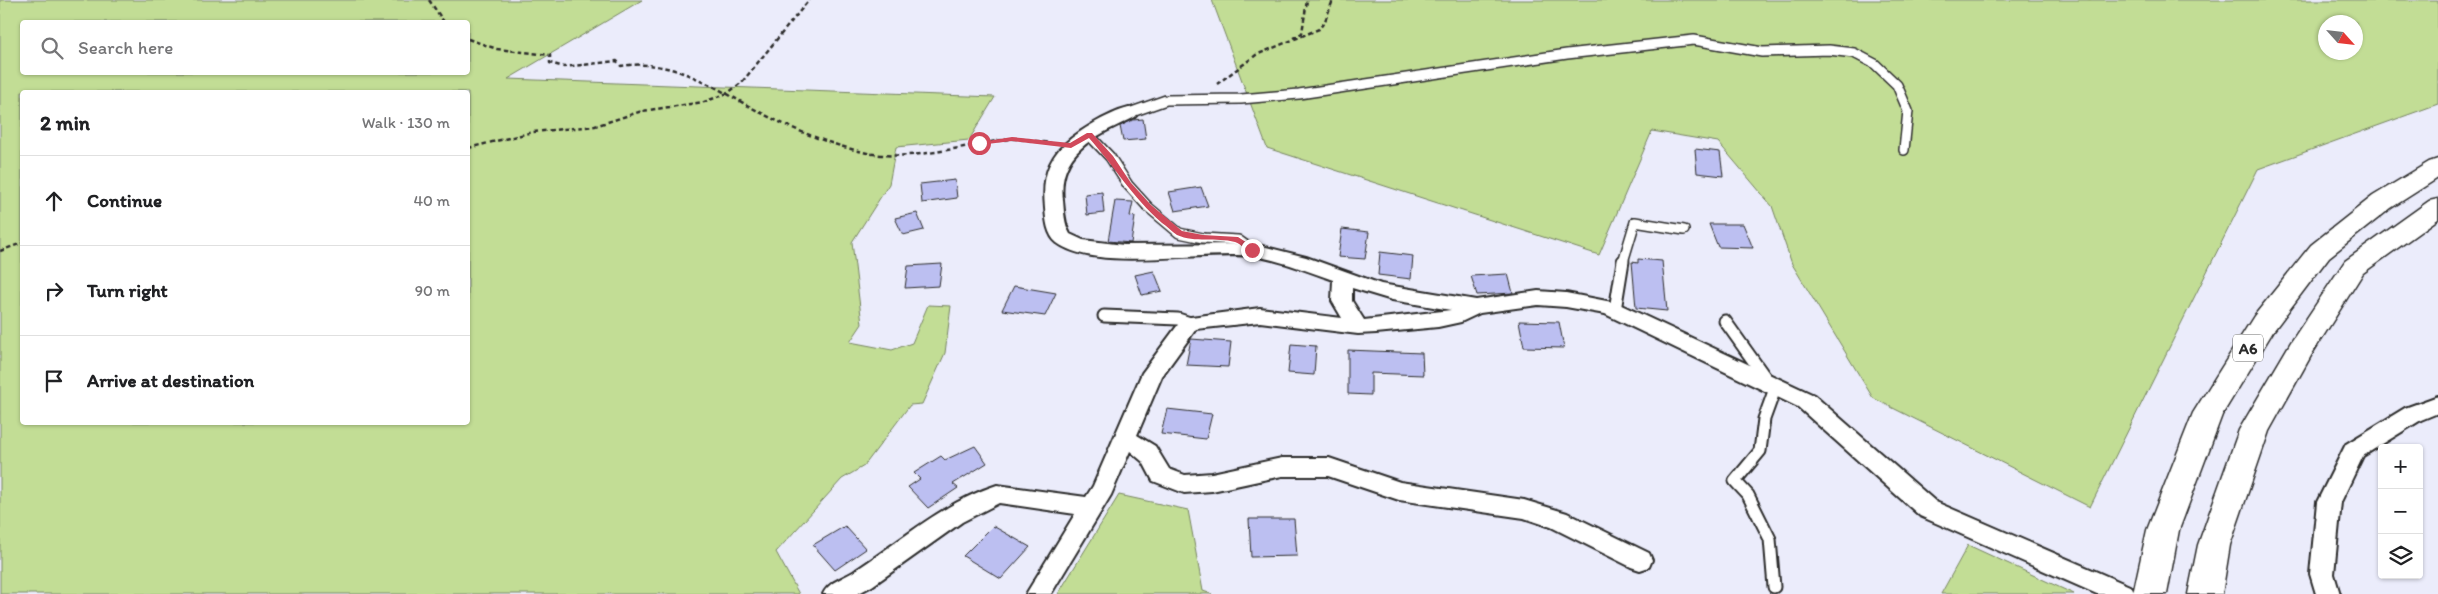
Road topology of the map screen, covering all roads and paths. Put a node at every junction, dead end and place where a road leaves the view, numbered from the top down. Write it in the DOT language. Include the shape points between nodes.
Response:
graph roads {
  1 [pos="429,0"];
  2 [pos="809,0"];
  3 [pos="1307,0"];
  4 [pos="1333,0"];
  5 [pos="443,20"];
  6 [pos="470,40"];
  7 [pos="1288,41"];
  8 [pos="1211,86"];
  9 [pos="728,93"];
  10 [pos="1128,113"];
  11 [pos="1089,134"];
  12 [pos="1071,145"];
  13 [pos="470,148"];
  14 [pos="1904,150"];
  15 [pos="2438,166"];
  16 [pos="2438,207"];
  17 [pos="1684,230"];
  18 [pos="20,244"];
  19 [pos="1252,250"];
  20 [pos="0,251"];
  21 [pos="1343,276"];
  22 [pos="1476,307"];
  23 [pos="1615,310"];
  24 [pos="1104,316"];
  25 [pos="1725,321"];
  26 [pos="1190,322"];
  27 [pos="1358,327"];
  28 [pos="1772,384"];
  29 [pos="2438,404"];
  30 [pos="1125,439"];
  31 [pos="1092,507"];
  32 [pos="1640,560"];
  33 [pos="1774,587"];
  34 [pos="835,594"];
  35 [pos="1038,594"];
  36 [pos="2122,594"];
  37 [pos="2150,594"];
  38 [pos="2205,594"];
  39 [pos="2328,594"];
  1 -- 5 [label="path"];
  2 -- 9 [label="path" via="742,82"];
  3 -- 7 [label="path" via="1302,33"];
  4 -- 7 [label="path" via="1319,29"];
  6 -- 9 [label="path" via="501,50 550,55 550,62 564,66 617,61 621,66 640,62 685,73"];
  7 -- 8 [label="path" via="1256,55 1225,80"];
  9 -- 12 [label="path" via="771,118 865,153 912,155 1012,139"];
  9 -- 13 [label="path" via="704,102 642,111 595,126 533,132"];
  10 -- 11 [label="street"];
  10 -- 14 [label="lane" via="1166,100 1299,94 1567,54 1694,40 1762,52 1829,50 1854,53 1875,64 1897,85 1908,111"];
  11 -- 12 [label="street"];
  11 -- 19 [label="lane" via="1135,192 1179,233 1238,240"];
  12 -- 19 [label="street" via="1055,169 1052,189 1062,238 1104,250 1227,247"];
  15 -- 37 [label="highway, A6" via="2382,202 2320,251 2264,322 2208,413 2163,530"];
  16 -- 38 [label="highway" via="2354,267 2301,349 2254,430 2214,545"];
  17 -- 23 [label="lane" via="1635,222 1620,272"];
  18 -- 20 [label="path"];
  19 -- 21 [label="street"];
  21 -- 22 [label="street" via="1379,290"];
  21 -- 27 [label="street" via="1342,301"];
  22 -- 23 [label="street" via="1538,298"];
  22 -- 27 [label="street" via="1438,320"];
  23 -- 28 [label="street"];
  24 -- 26 [label="lane"];
  25 -- 28 [label="lane"];
  26 -- 27 [label="street" via="1260,315"];
  26 -- 30 [label="street" via="1153,373"];
  28 -- 33 [label="lane" via="1760,451 1735,481 1748,495 1770,539"];
  28 -- 36 [label="street" via="1806,401 1928,509"];
  29 -- 39 [label="street" via="2413,414 2354,450 2330,502 2322,574"];
  30 -- 31 [label="street"];
  30 -- 32 [label="street" via="1144,447 1154,458 1161,474 1184,484 1212,482 1282,467 1329,467 1399,491 1524,509 1560,520"];
  31 -- 34 [label="street" via="996,494 954,514"];
  31 -- 35 [label="street"];
}
